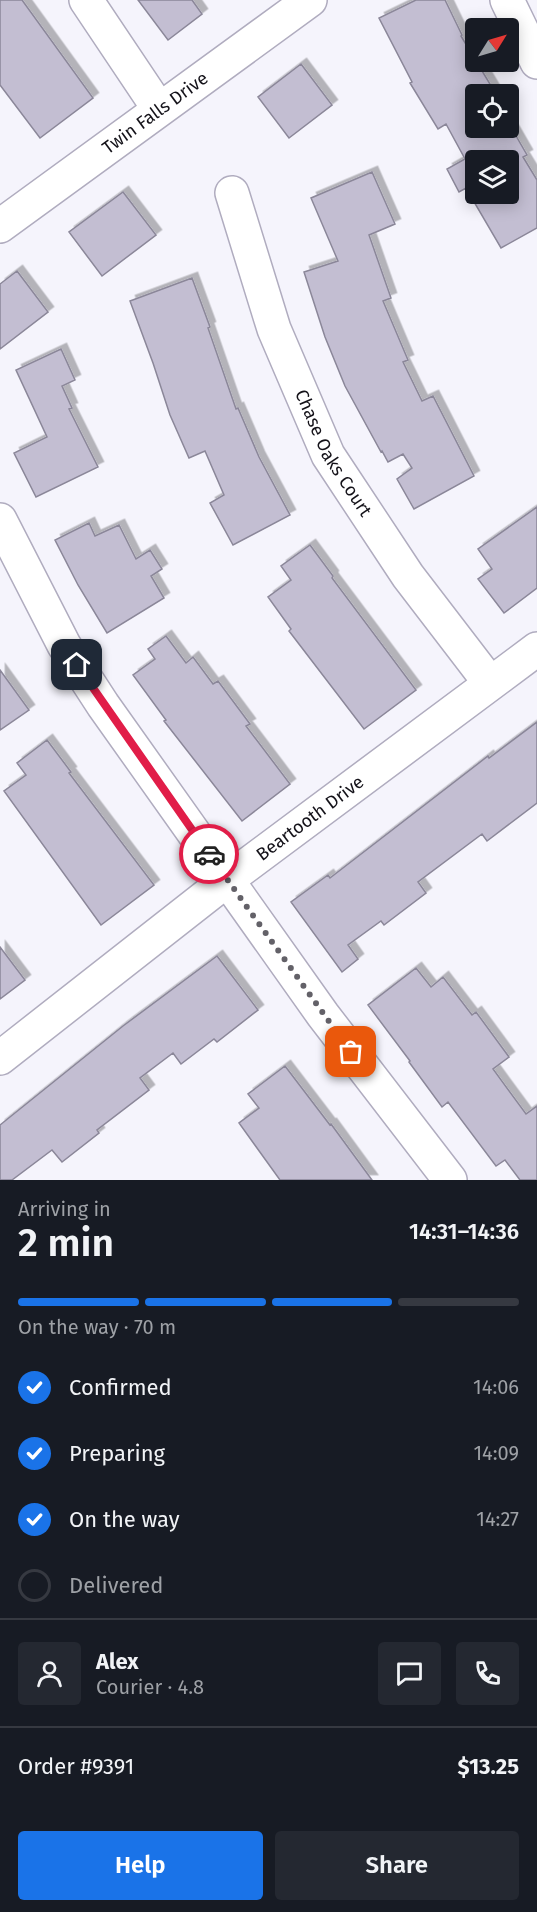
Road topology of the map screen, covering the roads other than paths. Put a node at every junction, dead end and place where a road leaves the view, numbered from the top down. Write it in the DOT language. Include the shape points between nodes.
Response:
graph roads {
  1 [pos="86,0"];
  2 [pos="310,0"];
  3 [pos="507,0"];
  4 [pos="537,62"];
  5 [pos="159,109"];
  6 [pos="232,193"];
  7 [pos="0,226"];
  8 [pos="0,520"];
  9 [pos="537,649"];
  10 [pos="490,683"];
  11 [pos="227,880"];
  12 [pos="0,1058"];
  13 [pos="450,1180"];
  1 -- 5 [label="street"];
  2 -- 5 [label="street, Twin Falls Drive"];
  3 -- 4 [label="street"];
  5 -- 7 [label="street, Twin Falls Drive"];
  6 -- 10 [label="street, Chase Oaks Court" via="274,329 328,455 408,576"];
  8 -- 11 [label="street" via="64,645"];
  9 -- 10 [label="street, Beartooth Drive"];
  10 -- 11 [label="street, Beartooth Drive"];
  11 -- 12 [label="street, Beartooth Drive"];
  11 -- 13 [label="street" via="323,1015"];
}
